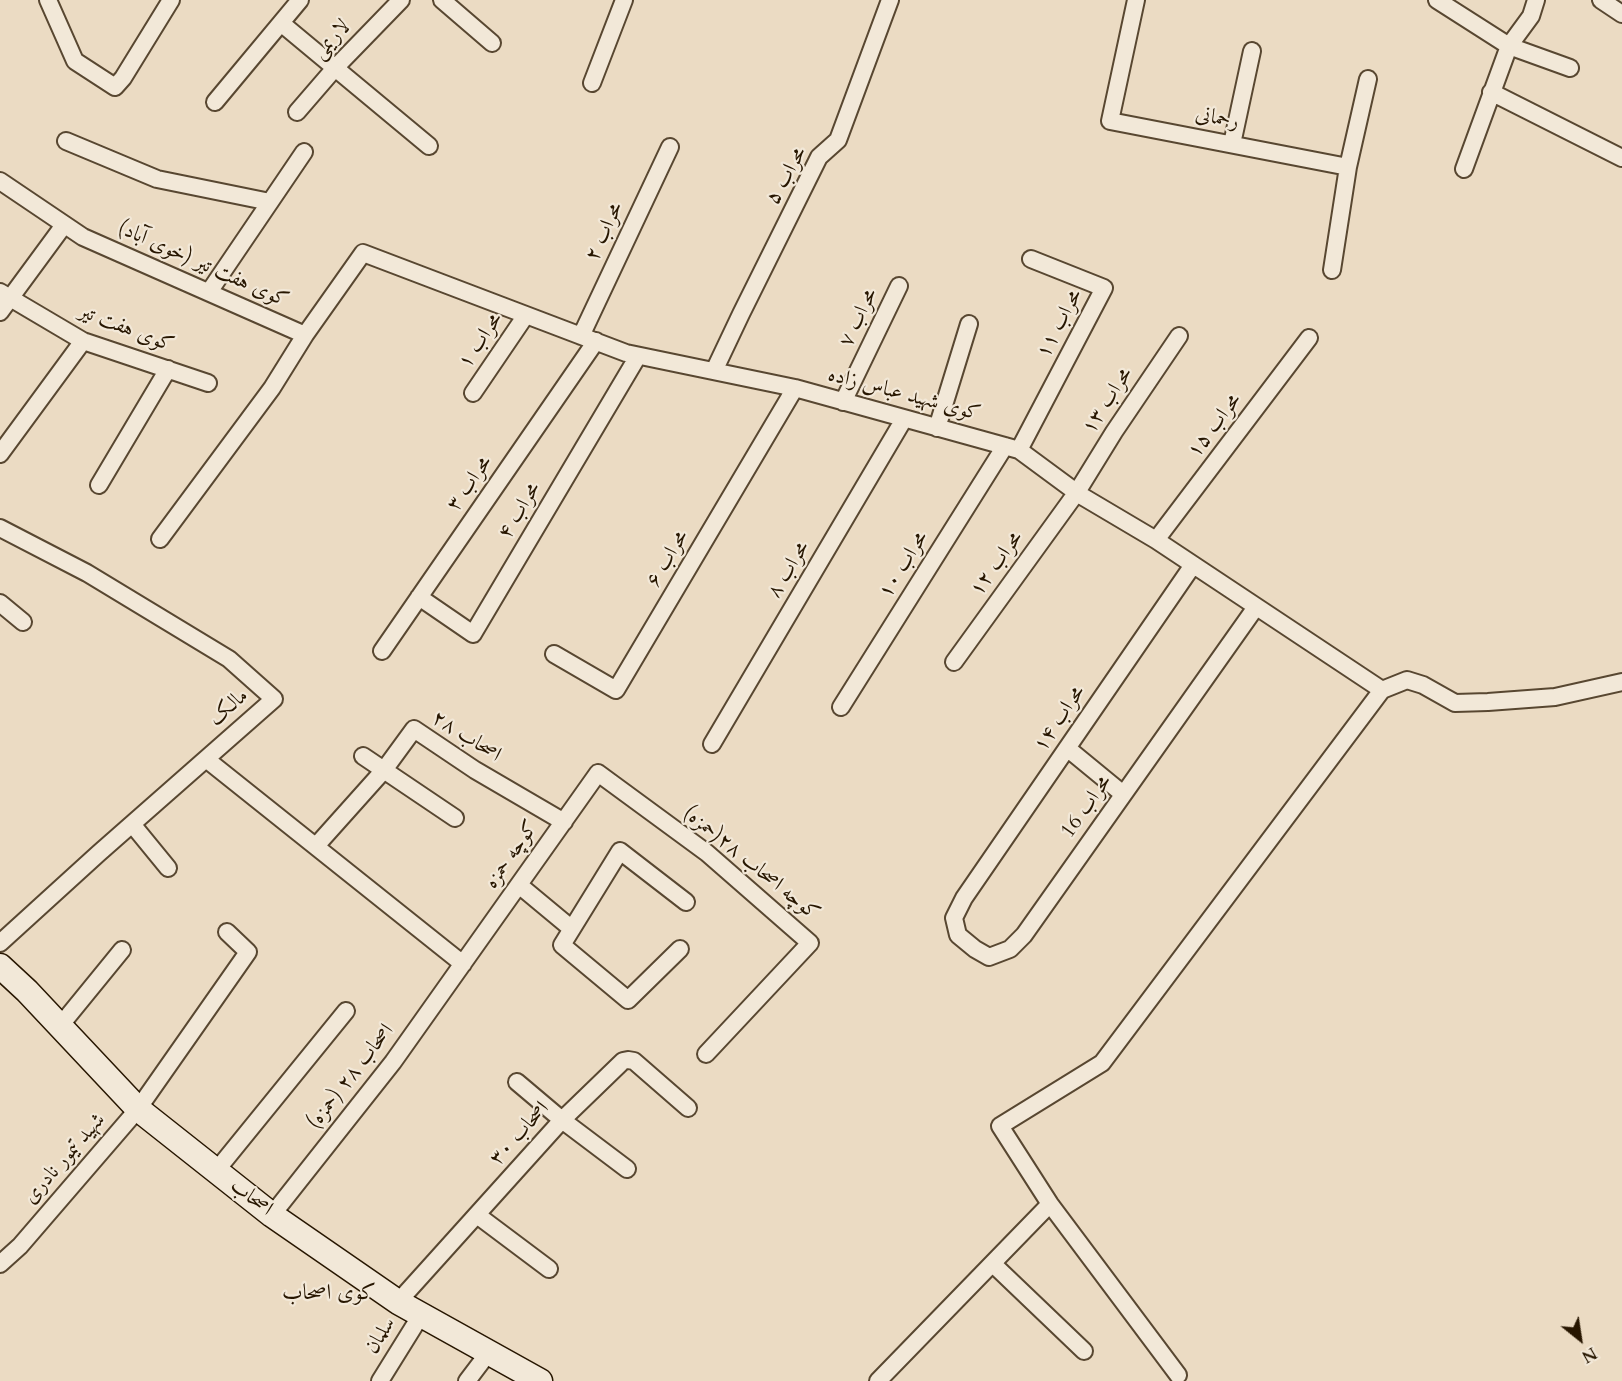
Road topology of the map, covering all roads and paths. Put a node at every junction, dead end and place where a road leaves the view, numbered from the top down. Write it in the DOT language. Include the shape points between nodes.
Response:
graph roads {
  1 [pos="48,0"];
  2 [pos="171,0"];
  3 [pos="300,0"];
  4 [pos="401,0"];
  5 [pos="442,0"];
  6 [pos="624,0"];
  7 [pos="890,0"];
  8 [pos="1136,0"];
  9 [pos="1437,0"];
  10 [pos="1536,0"];
  11 [pos="1601,0"];
  12 [pos="1622,14"];
  13 [pos="282,23"];
  14 [pos="492,43"];
  15 [pos="1509,46"];
  16 [pos="1252,51"];
  17 [pos="335,68"];
  18 [pos="1570,68"];
  19 [pos="1368,79"];
  20 [pos="592,83"];
  21 [pos="1491,92"];
  22 [pos="215,102"];
  23 [pos="297,112"];
  24 [pos="66,141"];
  25 [pos="1232,144"];
  26 [pos="429,146"];
  27 [pos="670,147"];
  28 [pos="304,152"];
  29 [pos="1622,158"];
  30 [pos="1348,167"];
  31 [pos="1464,169"];
  32 [pos="0,180"];
  33 [pos="270,202"];
  34 [pos="64,225"];
  35 [pos="363,253"];
  36 [pos="1031,259"];
  37 [pos="1332,270"];
  38 [pos="899,286"];
  39 [pos="209,292"];
  40 [pos="5,295"];
  41 [pos="0,312"];
  42 [pos="526,315"];
  43 [pos="969,324"];
  44 [pos="305,334"];
  45 [pos="1179,336"];
  46 [pos="1309,338"];
  47 [pos="588,339"];
  48 [pos="83,341"];
  49 [pos="638,356"];
  50 [pos="168,369"];
  51 [pos="714,371"];
  52 [pos="208,383"];
  53 [pos="795,388"];
  54 [pos="473,393"];
  55 [pos="843,402"];
  56 [pos="904,419"];
  57 [pos="937,428"];
  58 [pos="1012,448"];
  59 [pos="0,454"];
  60 [pos="99,485"];
  61 [pos="1077,492"];
  62 [pos="0,528"];
  63 [pos="160,539"];
  64 [pos="1156,540"];
  65 [pos="1193,565"];
  66 [pos="419,597"];
  67 [pos="0,603"];
  68 [pos="1256,607"];
  69 [pos="23,622"];
  70 [pos="382,651"];
  71 [pos="554,654"];
  72 [pos="954,662"];
  73 [pos="1622,682"];
  74 [pos="1382,690"];
  75 [pos="841,707"];
  76 [pos="712,744"];
  77 [pos="1068,748"];
  78 [pos="363,756"];
  79 [pos="206,759"];
  80 [pos="384,770"];
  81 [pos="598,773"];
  82 [pos="1123,794"];
  83 [pos="455,818"];
  84 [pos="564,822"];
  85 [pos="132,824"];
  86 [pos="316,846"];
  87 [pos="168,868"];
  88 [pos="519,885"];
  89 [pos="964,898"];
  90 [pos="686,902"];
  91 [pos="572,929"];
  92 [pos="227,932"];
  93 [pos="0,944"];
  94 [pos="680,949"];
  95 [pos="122,950"];
  96 [pos="463,964"];
  97 [pos="0,966"];
  98 [pos="346,1011"];
  99 [pos="60,1026"];
  100 [pos="706,1054"];
  101 [pos="518,1082"];
  102 [pos="688,1108"];
  103 [pos="138,1109"];
  104 [pos="562,1120"];
  105 [pos="627,1169"];
  106 [pos="216,1171"];
  107 [pos="1050,1204"];
  108 [pos="272,1215"];
  109 [pos="477,1215"];
  110 [pos="0,1264"];
  111 [pos="993,1264"];
  112 [pos="549,1269"];
  113 [pos="398,1302"];
  114 [pos="421,1315"];
  115 [pos="1084,1351"];
  116 [pos="489,1352"];
  117 [pos="1178,1375"];
  118 [pos="380,1381"];
  119 [pos="467,1381"];
  120 [pos="540,1381"];
  121 [pos="878,1381"];
  1 -- 2 [label="street" via="75,61 115,87"];
  3 -- 13 [label="street"];
  4 -- 17 [label="street, لاریمی"];
  5 -- 14 [label="street"];
  6 -- 20 [label="street"];
  7 -- 51 [label="street, محراب ۵" via="838,140 819,157"];
  8 -- 25 [label="street, رحمانی" via="1110,121"];
  9 -- 15 [label="street"];
  10 -- 15 [label="street" via="1531,15"];
  11 -- 12 [label="street"];
  13 -- 17 [label="street"];
  13 -- 22 [label="street"];
  15 -- 18 [label="street"];
  15 -- 21 [label="street"];
  16 -- 25 [label="street"];
  17 -- 23 [label="street, لاریمی"];
  17 -- 26 [label="street"];
  19 -- 30 [label="street"];
  21 -- 29 [label="street"];
  21 -- 31 [label="street"];
  24 -- 33 [label="street" via="157,179"];
  25 -- 30 [label="street, رحمانی"];
  27 -- 47 [label="street, محراب ۲"];
  28 -- 33 [label="street"];
  30 -- 37 [label="street"];
  32 -- 34 [label="street, کوی هفت تیر (خوی آباد)"];
  33 -- 39 [label="street"];
  34 -- 39 [label="street, کوی هفت تیر (خوی آباد)"];
  34 -- 40 [label="street"];
  35 -- 42 [label="street, کوی شهید عباس زاده"];
  35 -- 44 [label="street, کوی هفت تیر (خوی آباد)"];
  36 -- 58 [label="street, محراب ۱۱" via="1104,288"];
  38 -- 55 [label="street, محراب ۷"];
  39 -- 44 [label="street, کوی هفت تیر (خوی آباد)"];
  40 -- 41 [label="street"];
  40 -- 48 [label="street, کوی هفت تیر"];
  42 -- 47 [label="street, کوی شهید عباس زاده"];
  42 -- 54 [label="street, محراب ۱"];
  43 -- 57 [label="street"];
  44 -- 63 [label="street" via="272,388"];
  45 -- 61 [label="street, محراب ۱۳"];
  46 -- 64 [label="street, محراب ۱۵"];
  47 -- 49 [label="street, کوی شهید عباس زاده"];
  47 -- 66 [label="street, محراب ۳"];
  48 -- 50 [label="street, کوی هفت تیر"];
  48 -- 59 [label="street"];
  49 -- 51 [label="street, کوی شهید عباس زاده"];
  49 -- 66 [label="street, محراب ۴" via="473,634"];
  50 -- 52 [label="street, کوی هفت تیر"];
  50 -- 60 [label="street"];
  51 -- 53 [label="street, کوی شهید عباس زاده"];
  53 -- 55 [label="street, کوی شهید عباس زاده"];
  53 -- 71 [label="street, محراب ۶" via="616,690"];
  55 -- 56 [label="street, کوی شهید عباس زاده"];
  56 -- 57 [label="street, کوی شهید عباس زاده"];
  56 -- 76 [label="street, محراب ۸"];
  57 -- 58 [label="street, کوی شهید عباس زاده"];
  58 -- 61 [label="street, کوی شهید عباس زاده"];
  58 -- 75 [label="street, محراب ۱۰"];
  61 -- 64 [label="street, کوی شهید عباس زاده"];
  61 -- 72 [label="street, محراب ۱۲"];
  62 -- 79 [label="street, مالک" via="87,573 229,659 274,699"];
  64 -- 65 [label="street, کوی شهید عباس زاده"];
  65 -- 68 [label="street, کوی شهید عباس زاده"];
  65 -- 77 [label="street, محراب ۱۴"];
  66 -- 70 [label="street, محراب ۳"];
  67 -- 69 [label="street"];
  68 -- 74 [label="street, کوی شهید عباس زاده"];
  68 -- 82 [label="street, محراب 16"];
  73 -- 74 [label="street" via="1555,698 1488,702 1455,703 1407,680"];
  74 -- 107 [label="street" via="1102,1063 1000,1126"];
  77 -- 82 [label="street"];
  77 -- 89 [label="street, محراب ۱۴"];
  78 -- 80 [label="street"];
  79 -- 85 [label="street, مالک"];
  79 -- 86 [label="street"];
  80 -- 83 [label="street"];
  80 -- 84 [label="street, اصحاب ۲۸" via="414,729"];
  80 -- 86 [label="street, اصحاب ۲۸"];
  81 -- 84 [label="street, کوچه حمزه"];
  81 -- 100 [label="street, کوچه اصحاب ۲۸(حمزه)" via="707,853 810,942"];
  82 -- 89 [label="street, محراب 16" via="1024,935 1010,949 989,957 958,935 954,918"];
  84 -- 88 [label="street, کوچه حمزه"];
  85 -- 87 [label="street"];
  85 -- 93 [label="street, مالک"];
  86 -- 96 [label="street"];
  88 -- 91 [label="street"];
  88 -- 96 [label="street, کوچه حمزه"];
  90 -- 91 [label="street" via="620,851"];
  91 -- 94 [label="street" via="562,945 628,1000"];
  92 -- 103 [label="street, شهید تیمور نادری" via="248,952"];
  95 -- 99 [label="street"];
  96 -- 108 [label="street, اصحاب ۲۸ (حمزه)" via="393,1062"];
  97 -- 99 [label="main road, اصحاب"];
  98 -- 106 [label="street"];
  99 -- 103 [label="main road, اصحاب"];
  101 -- 104 [label="street"];
  102 -- 104 [label="street, اصحاب ۳۰" via="628,1060"];
  103 -- 106 [label="main road, اصحاب"];
  103 -- 110 [label="street, شهید تیمور نادری"];
  104 -- 105 [label="street"];
  104 -- 109 [label="street, اصحاب ۳۰"];
  106 -- 108 [label="main road, اصحاب"];
  107 -- 111 [label="street"];
  107 -- 117 [label="street"];
  108 -- 113 [label="main road, اصحاب"];
  109 -- 112 [label="street"];
  109 -- 113 [label="street, اصحاب ۳۰"];
  111 -- 115 [label="street"];
  111 -- 121 [label="street"];
  113 -- 114 [label="main road, اصحاب"];
  114 -- 116 [label="main road, اصحاب"];
  114 -- 118 [label="street, سلمان"];
  116 -- 119 [label="street"];
  116 -- 120 [label="main road, اصحاب"];
}
